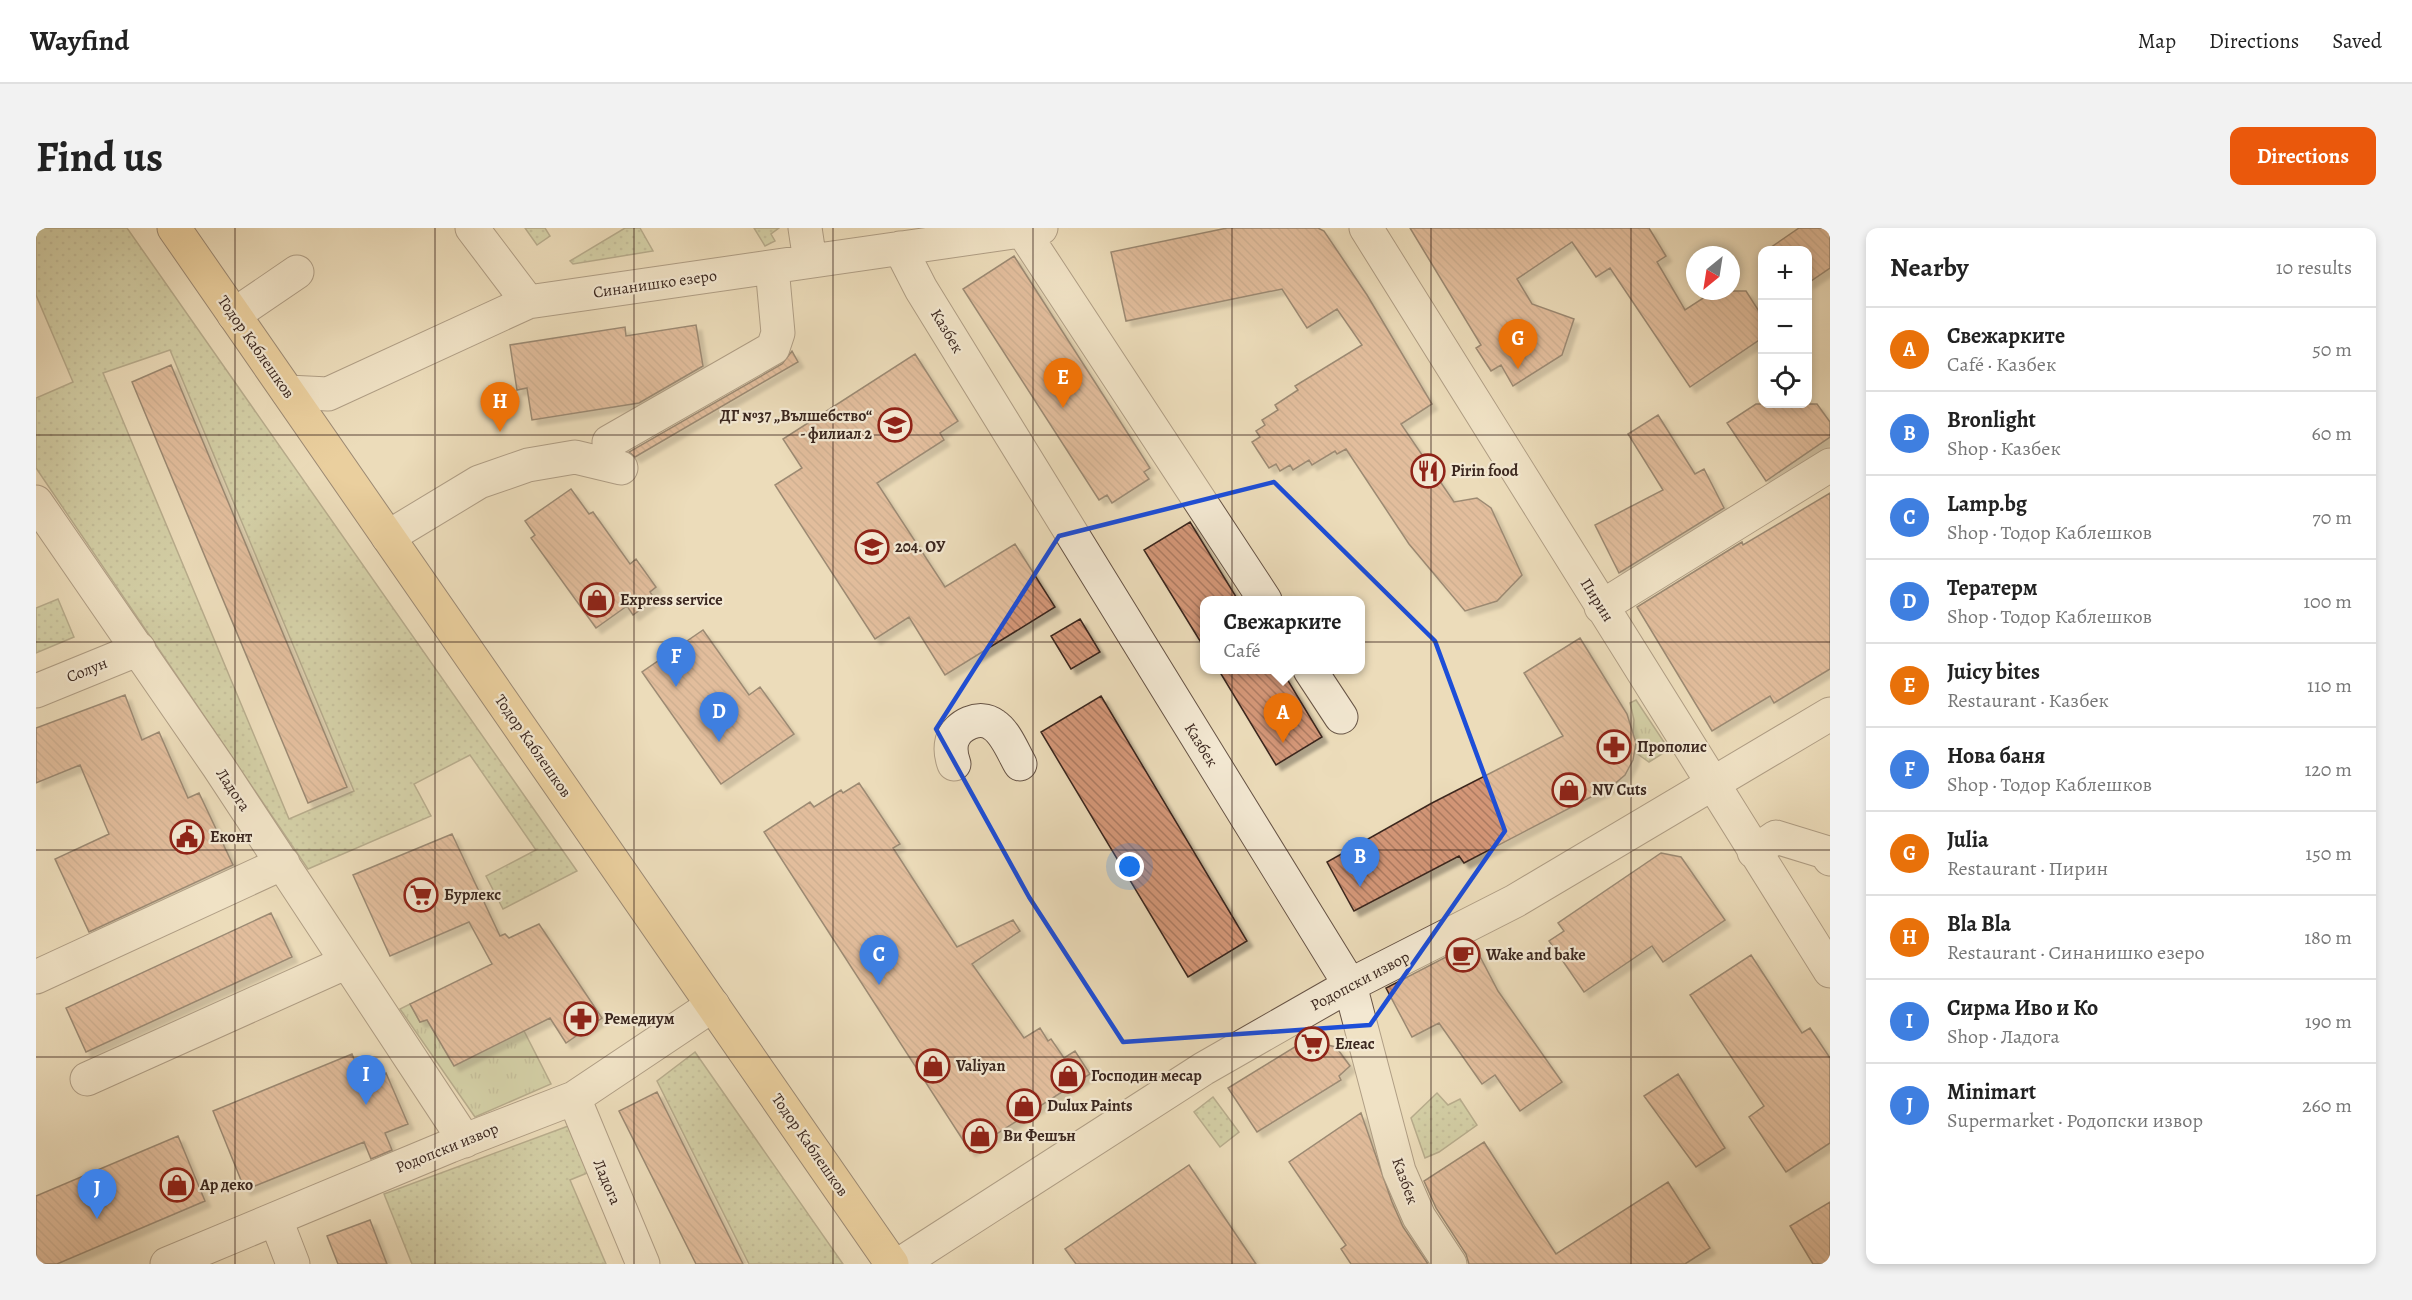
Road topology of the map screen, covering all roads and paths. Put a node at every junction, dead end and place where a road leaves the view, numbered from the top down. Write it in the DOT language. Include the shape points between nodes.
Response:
graph roads {
  1 [pos="174,228"];
  2 [pos="472,228"];
  3 [pos="805,228"];
  4 [pos="1366,228"];
  5 [pos="1031,229"];
  6 [pos="900,248"];
  7 [pos="810,261"];
  8 [pos="772,267"];
  9 [pos="297,272"];
  10 [pos="528,302"];
  11 [pos="234,315"];
  12 [pos="288,392"];
  13 [pos="1830,465"];
  14 [pos="36,502"];
  15 [pos="388,537"];
  16 [pos="1262,596"];
  17 [pos="1601,607"];
  18 [pos="139,649"];
  19 [pos="1313,674"];
  20 [pos="36,691"];
  21 [pos="1830,714"];
  22 [pos="1341,717"];
  23 [pos="954,764"];
  24 [pos="1020,764"];
  25 [pos="1712,783"];
  26 [pos="1754,852"];
  27 [pos="1830,859"];
  28 [pos="283,863"];
  29 [pos="347,962"];
  30 [pos="1830,971"];
  31 [pos="36,977"];
  32 [pos="1350,985"];
  33 [pos="713,1005"];
  34 [pos="87,1079"];
  35 [pos="574,1098"];
  36 [pos="465,1141"];
  37 [pos="276,1221"];
  38 [pos="167,1264"];
  39 [pos="293,1264"];
  40 [pos="643,1264"];
  41 [pos="892,1264"];
  42 [pos="900,1264"];
  43 [pos="1450,1264"];
  1 -- 11 [label="main road, Тодор Каблешков"];
  2 -- 10 [label="street"];
  3 -- 7 [label="street"];
  4 -- 17 [label="street, Пирин"];
  5 -- 6 [label="street, Синанишко езеро"];
  5 -- 16 [label="street"];
  6 -- 7 [label="street, Синанишко езеро"];
  6 -- 32 [label="street, Казбек" via="1287,905"];
  7 -- 8 [label="street, Синанишко езеро"];
  8 -- 10 [label="street, Синанишко езеро"];
  8 -- 15 [label="street" via="778,333 773,348 615,455 528,465 479,482"];
  9 -- 11 [label="street"];
  10 -- 12 [label="street, Синанишко езеро" via="328,394"];
  11 -- 12 [label="main road, Тодор Каблешков"];
  12 -- 15 [label="main road, Тодор Каблешков"];
  13 -- 17 [label="street"];
  14 -- 18 [label="street, Ладога"];
  15 -- 33 [label="main road, Тодор Каблешков"];
  17 -- 25 [label="street, Пирин"];
  18 -- 20 [label="street, Солун"];
  18 -- 28 [label="street, Ладога"];
  19 -- 22 [label="street"];
  21 -- 25 [label="street, Родопски извор"];
  23 -- 24 [label="street" via="950,752 955,735 970,722 983,720 994,724 1006,738"];
  25 -- 26 [label="street, Пирин"];
  25 -- 32 [label="street, Родопски извор" via="1515,901"];
  26 -- 27 [label="street" via="1776,837 1825,852"];
  26 -- 30 [label="street, Пирин"];
  28 -- 29 [label="street, Ладога"];
  28 -- 31 [label="street"];
  29 -- 34 [label="street"];
  29 -- 36 [label="street, Ладога"];
  32 -- 42 [label="street, Родопски извор" via="1203,1069"];
  32 -- 43 [label="street, Казбек" via="1401,1177 1419,1217"];
  33 -- 35 [label="street, Родопски извор"];
  33 -- 41 [label="main road, Тодор Каблешков"];
  35 -- 36 [label="street, Родопски извор"];
  35 -- 40 [label="street, Ладога"];
  36 -- 37 [label="street, Родопски извор"];
  37 -- 38 [label="street, Родопски извор"];
  37 -- 39 [label="street"];
}
